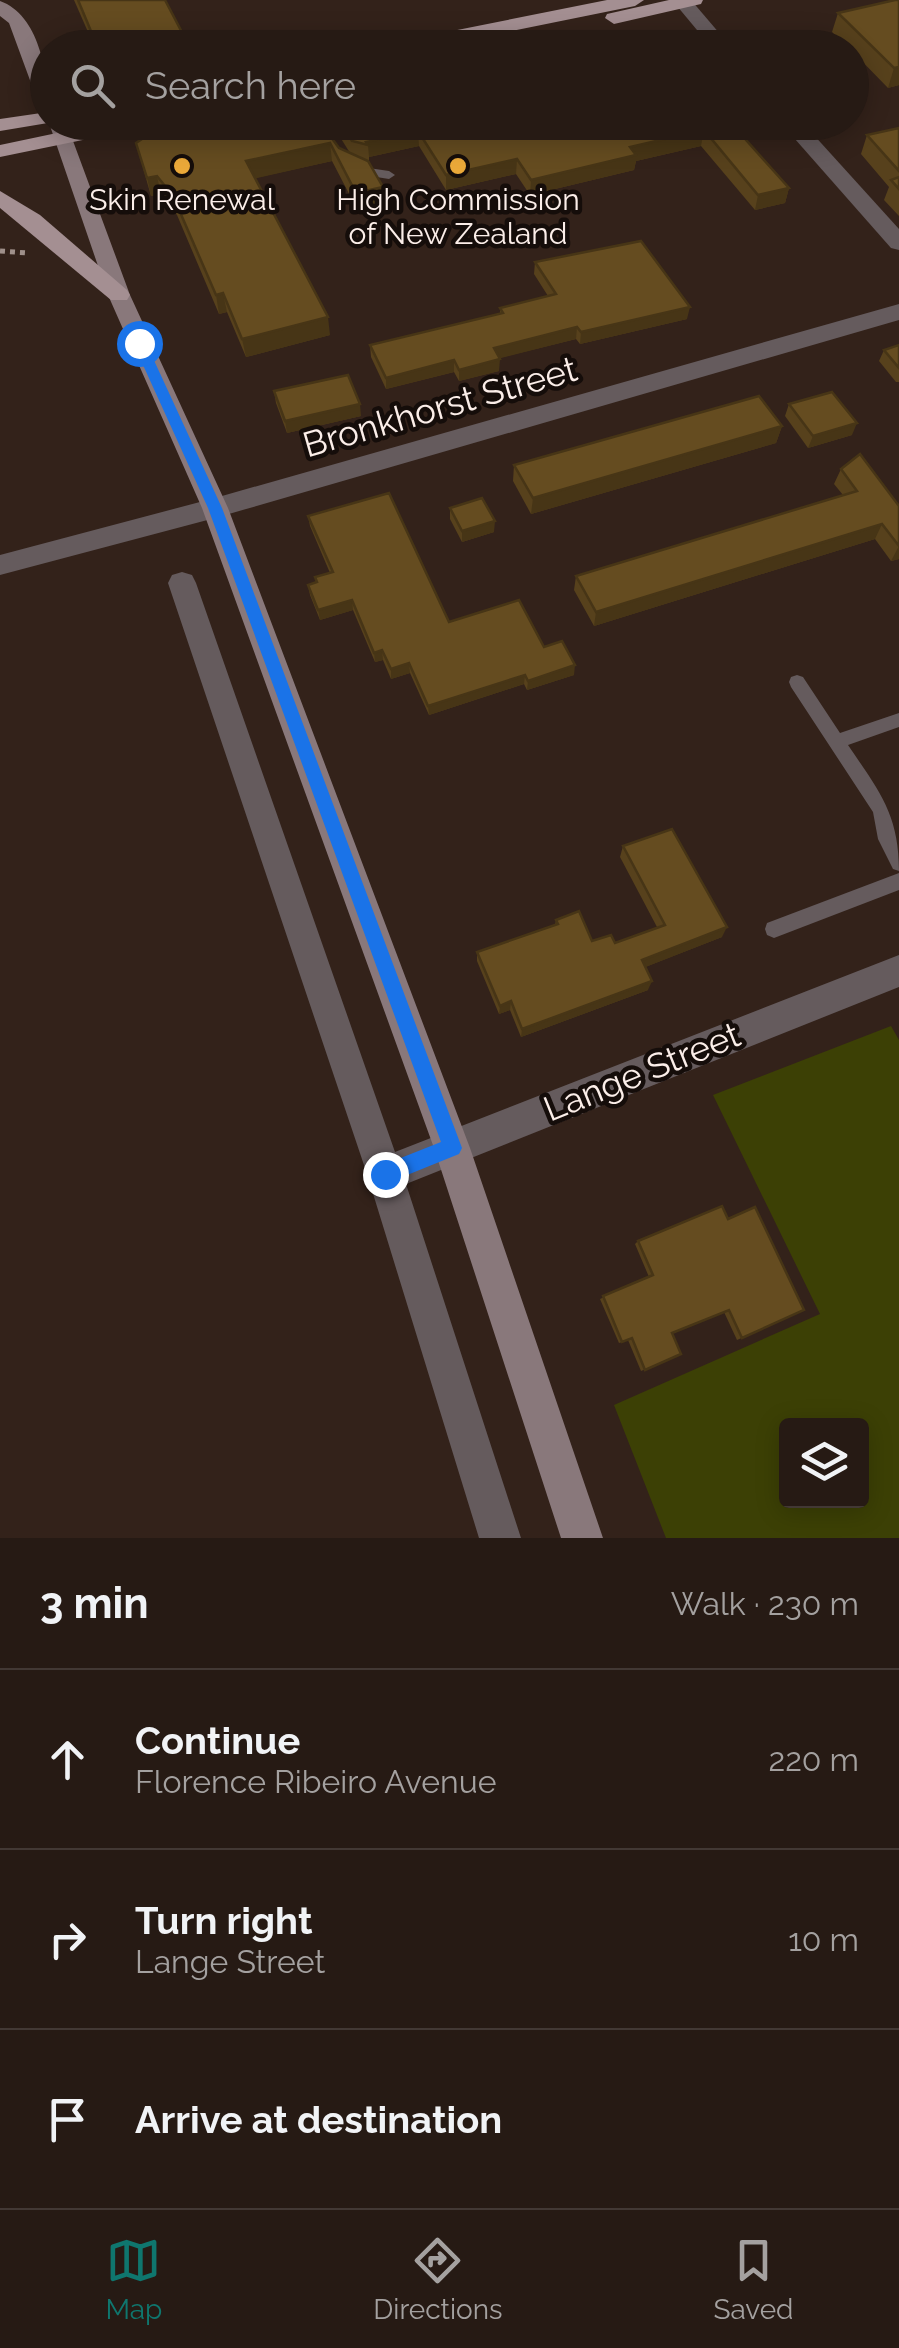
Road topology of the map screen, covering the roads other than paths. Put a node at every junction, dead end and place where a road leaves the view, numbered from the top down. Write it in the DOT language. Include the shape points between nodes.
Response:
graph roads {
  1 [pos="635,0"];
  2 [pos="686,1"];
  3 [pos="0,6"];
  4 [pos="20,10"];
  5 [pos="486,30"];
  6 [pos="556,30"];
  7 [pos="709,30"];
  8 [pos="30,43"];
  9 [pos="30,121"];
  10 [pos="0,125"];
  11 [pos="34,140"];
  12 [pos="62,140"];
  13 [pos="806,140"];
  14 [pos="0,151"];
  15 [pos="344,164"];
  16 [pos="389,175"];
  17 [pos="0,198"];
  18 [pos="899,243"];
  19 [pos="120,296"];
  20 [pos="899,312"];
  21 [pos="215,508"];
  22 [pos="0,566"];
  23 [pos="182,583"];
  24 [pos="798,682"];
  25 [pos="899,720"];
  26 [pos="836,742"];
  27 [pos="899,863"];
  28 [pos="899,881"];
  29 [pos="774,929"];
  30 [pos="899,971"];
  31 [pos="452,1148"];
  32 [pos="385,1174"];
  33 [pos="500,1538"];
  34 [pos="582,1538"];
  1 -- 5 [label="main road"];
  2 -- 6 [label="main road"];
  2 -- 7 [label="street"];
  3 -- 4 [label="main road"];
  4 -- 8 [label="main road"];
  9 -- 10 [label="main road"];
  11 -- 14 [label="main road"];
  12 -- 19 [label="main road"];
  13 -- 18 [label="street"];
  15 -- 16 [label="lane"];
  17 -- 19 [label="main road"];
  19 -- 21 [label="main road"];
  20 -- 21 [label="street, Bronkhorst Street"];
  21 -- 22 [label="street, Bronkhorst Street"];
  21 -- 31 [label="main road"];
  23 -- 32 [label="street"];
  24 -- 26 [label="lane"];
  25 -- 26 [label="lane"];
  26 -- 27 [label="lane" via="881,810"];
  28 -- 29 [label="lane"];
  30 -- 31 [label="street, Lange Street"];
  31 -- 32 [label="street, Lange Street"];
  31 -- 34 [label="main road"];
  32 -- 33 [label="street"];
}
